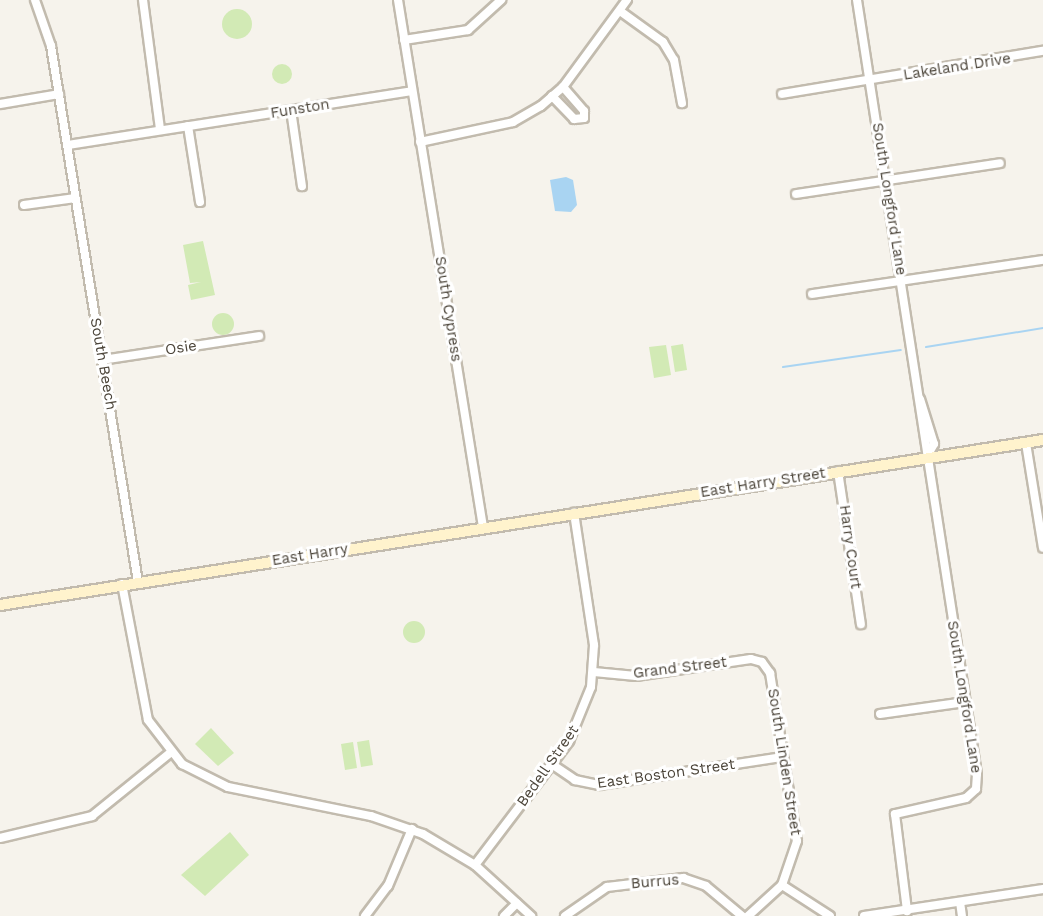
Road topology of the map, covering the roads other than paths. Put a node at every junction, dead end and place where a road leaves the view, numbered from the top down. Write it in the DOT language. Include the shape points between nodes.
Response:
graph roads {
  1 [pos="35,0"];
  2 [pos="143,0"];
  3 [pos="398,0"];
  4 [pos="501,0"];
  5 [pos="627,0"];
  6 [pos="857,0"];
  7 [pos="620,11"];
  8 [pos="404,40"];
  9 [pos="1043,51"];
  10 [pos="870,81"];
  11 [pos="563,87"];
  12 [pos="412,91"];
  13 [pos="59,94"];
  14 [pos="782,94"];
  15 [pos="552,96"];
  16 [pos="682,103"];
  17 [pos="0,104"];
  18 [pos="291,110"];
  19 [pos="188,126"];
  20 [pos="160,130"];
  21 [pos="420,142"];
  22 [pos="68,145"];
  23 [pos="1000,163"];
  24 [pos="885,180"];
  25 [pos="302,186"];
  26 [pos="796,194"];
  27 [pos="76,198"];
  28 [pos="200,202"];
  29 [pos="24,205"];
  30 [pos="1043,260"];
  31 [pos="901,281"];
  32 [pos="812,294"];
  33 [pos="259,336"];
  34 [pos="102,360"];
  35 [pos="1043,440"];
  36 [pos="1026,443"];
  37 [pos="926,458"];
  38 [pos="838,471"];
  39 [pos="574,513"];
  40 [pos="483,527"];
  41 [pos="1043,548"];
  42 [pos="138,582"];
  43 [pos="122,584"];
  44 [pos="0,604"];
  45 [pos="861,624"];
  46 [pos="764,664"];
  47 [pos="594,672"];
  48 [pos="964,702"];
  49 [pos="879,714"];
  50 [pos="170,753"];
  51 [pos="783,757"];
  52 [pos="553,765"];
  53 [pos="412,830"];
  54 [pos="0,838"];
  55 [pos="475,865"];
  56 [pos="782,885"];
  57 [pos="1043,889"];
  58 [pos="960,902"];
  59 [pos="516,903"];
  60 [pos="907,910"];
  61 [pos="365,916"];
  62 [pos="504,916"];
  63 [pos="531,916"];
  64 [pos="565,916"];
  65 [pos="742,916"];
  66 [pos="748,916"];
  67 [pos="830,916"];
  68 [pos="864,916"];
  69 [pos="962,916"];
  1 -- 13 [label="street, South Beech" via="46,21"];
  2 -- 20 [label="street"];
  3 -- 8 [label="street, South Cypress"];
  4 -- 8 [label="street" via="468,30"];
  5 -- 7 [label="street"];
  6 -- 10 [label="street, South Longford Lane"];
  7 -- 11 [label="street"];
  7 -- 16 [label="street" via="663,42 674,60"];
  8 -- 12 [label="street, South Cypress"];
  9 -- 10 [label="street, Lakeland Drive"];
  10 -- 14 [label="street, Lakeland Drive"];
  10 -- 24 [label="street, South Longford Lane"];
  11 -- 15 [label="street"];
  11 -- 15 [label="street" via="584,111 584,118 574,119"];
  12 -- 18 [label="street, Funston"];
  12 -- 21 [label="street, South Cypress"];
  13 -- 17 [label="street"];
  13 -- 22 [label="street, South Beech"];
  15 -- 21 [label="street" via="513,122"];
  18 -- 19 [label="street, Funston"];
  18 -- 25 [label="street"];
  19 -- 20 [label="street, Funston"];
  19 -- 28 [label="street"];
  20 -- 22 [label="street"];
  21 -- 40 [label="street, South Cypress"];
  22 -- 27 [label="street, South Beech"];
  23 -- 24 [label="street"];
  24 -- 26 [label="street"];
  24 -- 31 [label="street, South Longford Lane"];
  27 -- 29 [label="street"];
  27 -- 34 [label="street, South Beech"];
  30 -- 31 [label="street"];
  31 -- 32 [label="street"];
  31 -- 37 [label="street, South Longford Lane"];
  33 -- 34 [label="street, Osie"];
  34 -- 42 [label="street, South Beech"];
  35 -- 36 [label="main road, East Harry Street"];
  36 -- 37 [label="main road, East Harry Street"];
  36 -- 41 [label="street"];
  37 -- 38 [label="main road, East Harry Street"];
  37 -- 48 [label="street, South Longford Lane"];
  38 -- 39 [label="main road, East Harry Street"];
  38 -- 45 [label="street, Harry Court"];
  39 -- 40 [label="main road, East Harry Street"];
  39 -- 47 [label="street, Bedell Street"];
  40 -- 42 [label="main road, East Harry"];
  42 -- 43 [label="main road"];
  43 -- 44 [label="main road"];
  43 -- 50 [label="street" via="148,720"];
  46 -- 47 [label="street, Grand Street" via="751,659 636,675"];
  46 -- 51 [label="street, South Linden Street" via="770,673"];
  47 -- 52 [label="street, Bedell Street" via="579,722"];
  48 -- 49 [label="street"];
  48 -- 60 [label="street, South Longford Lane" via="976,789 966,798 895,814"];
  50 -- 53 [label="street" via="193,773 228,787 371,816"];
  50 -- 54 [label="street" via="92,816"];
  51 -- 52 [label="street, East Boston Street" via="599,785 575,780"];
  51 -- 56 [label="street, South Linden Street" via="797,841"];
  52 -- 55 [label="street, Bedell Street"];
  53 -- 55 [label="street"];
  53 -- 61 [label="street" via="388,886"];
  55 -- 59 [label="street"];
  56 -- 66 [label="street, South Linden Street"];
  56 -- 67 [label="street"];
  57 -- 58 [label="street"];
  58 -- 60 [label="street"];
  58 -- 69 [label="street"];
  59 -- 62 [label="street"];
  59 -- 63 [label="street"];
  60 -- 68 [label="street"];
  64 -- 65 [label="street, Burrus" via="607,887 683,878 706,886"];
}
